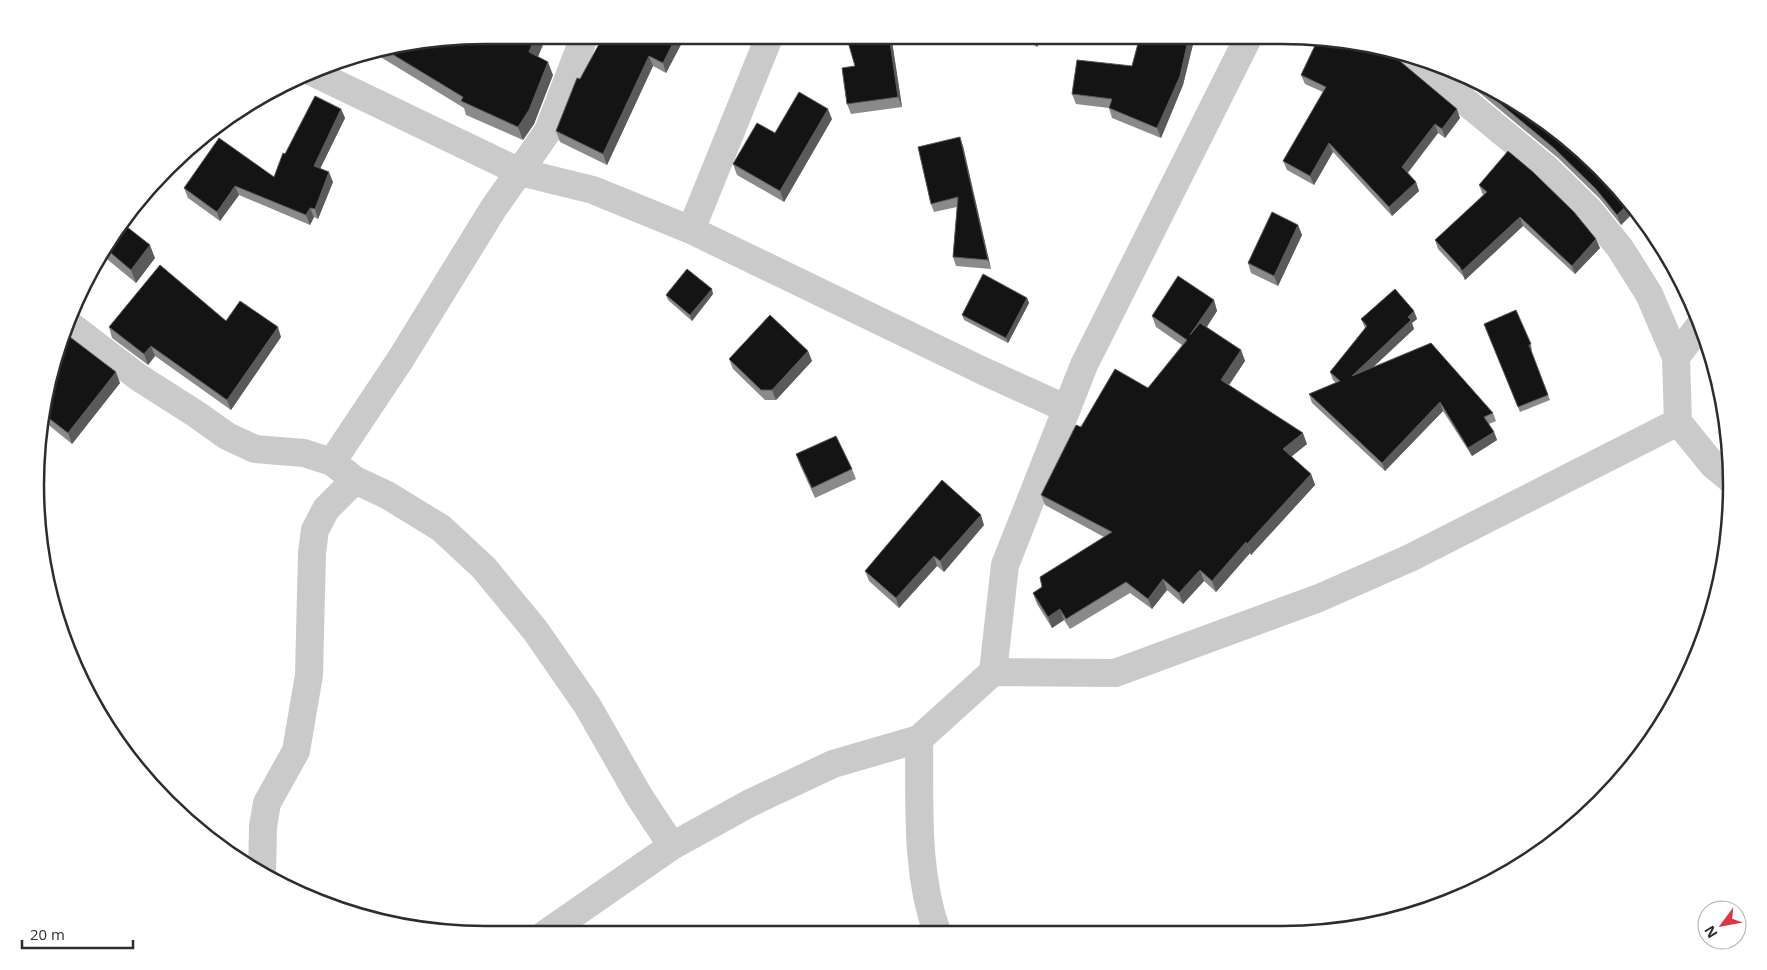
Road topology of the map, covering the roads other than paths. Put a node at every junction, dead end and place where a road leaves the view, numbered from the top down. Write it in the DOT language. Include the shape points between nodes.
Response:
graph roads {
  1 [pos="582,44"];
  2 [pos="766,44"];
  3 [pos="1244,44"];
  4 [pos="1424,67"];
  5 [pos="320,76"];
  6 [pos="520,172"];
  7 [pos="691,230"];
  8 [pos="73,327"];
  9 [pos="1696,331"];
  10 [pos="1676,358"];
  11 [pos="1067,409"];
  12 [pos="1678,422"];
  13 [pos="332,462"];
  14 [pos="1723,473"];
  15 [pos="355,480"];
  16 [pos="993,672"];
  17 [pos="919,739"];
  18 [pos="672,846"];
  19 [pos="262,866"];
  20 [pos="557,926"];
  21 [pos="935,926"];
  1 -- 6 [label="street" via="548,131"];
  2 -- 7 [label="street"];
  3 -- 11 [label="street" via="1084,365"];
  4 -- 10 [label="street" via="1547,169 1589,210 1620,248 1649,294"];
  5 -- 6 [label="street"];
  6 -- 7 [label="street" via="593,190"];
  6 -- 13 [label="street" via="493,209 400,360"];
  7 -- 11 [label="street"];
  8 -- 13 [label="street" via="138,377 227,436 255,449 304,453"];
  9 -- 10 [label="street"];
  10 -- 12 [label="street"];
  11 -- 16 [label="street" via="1005,564"];
  12 -- 14 [label="street"];
  12 -- 16 [label="street" via="1410,558 1319,598 1115,673"];
  13 -- 15 [label="street"];
  15 -- 18 [label="street" via="441,528 484,568 535,630 588,705 639,796"];
  15 -- 19 [label="street" via="326,510 315,530 309,674 296,751 267,803"];
  16 -- 17 [label="street"];
  17 -- 18 [label="street" via="833,764 750,803"];
  17 -- 21 [label="street" via="922,863"];
  18 -- 20 [label="street"];
}
